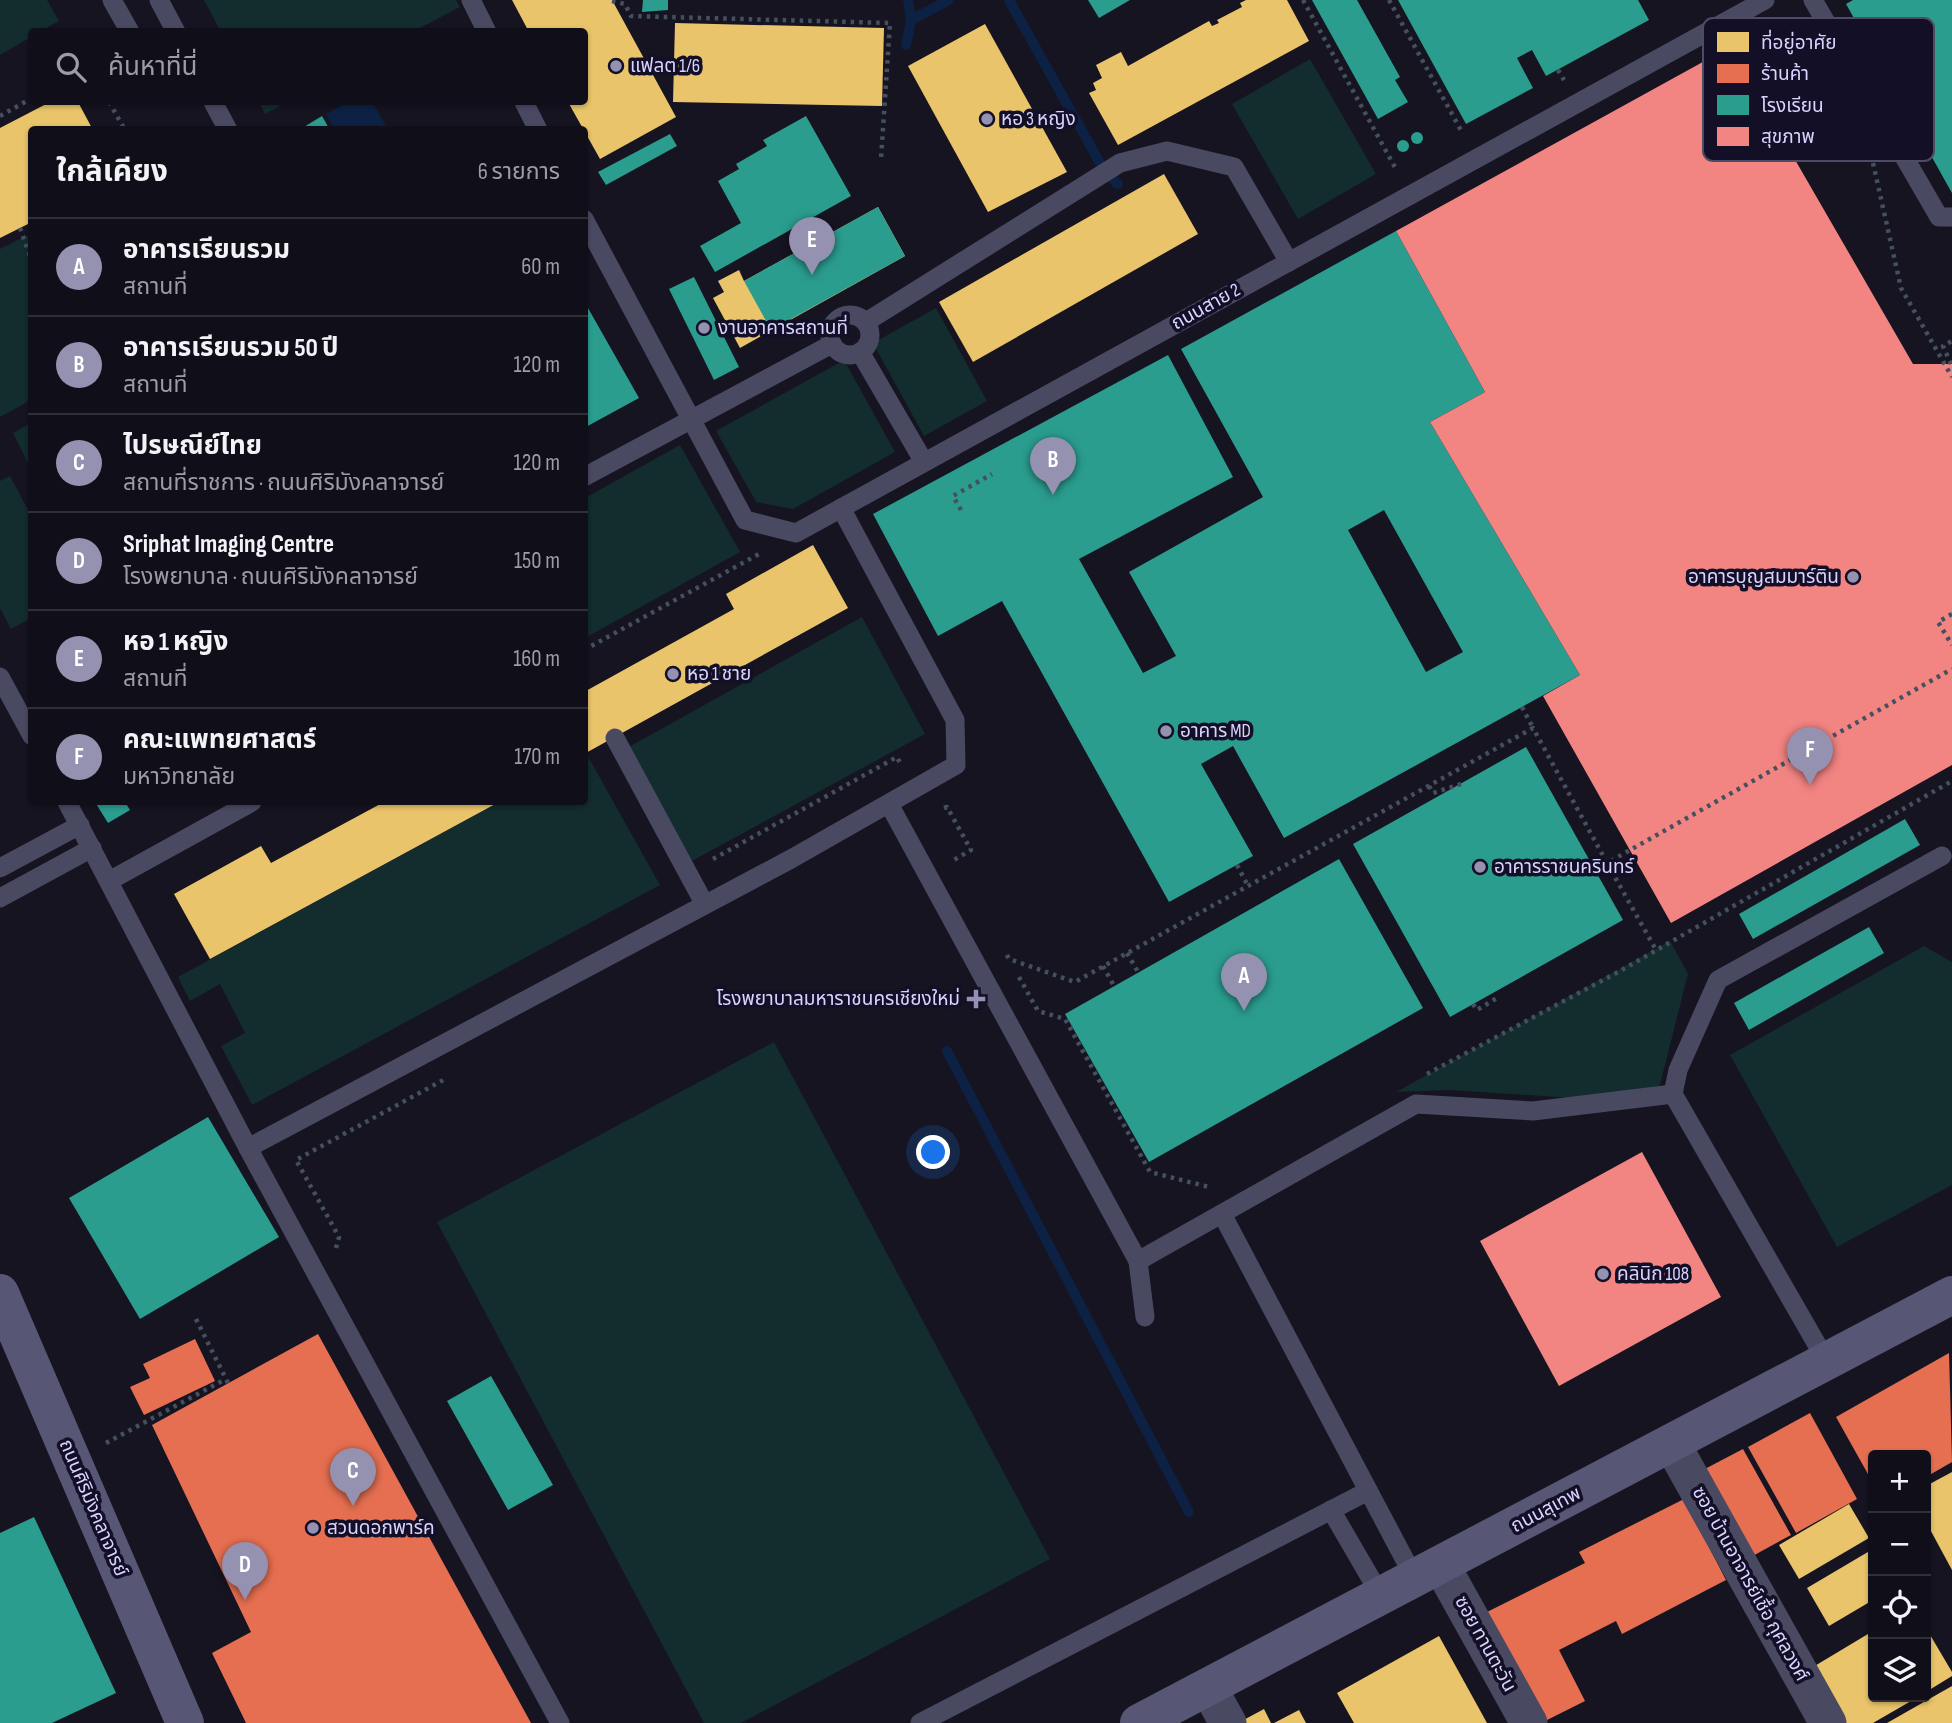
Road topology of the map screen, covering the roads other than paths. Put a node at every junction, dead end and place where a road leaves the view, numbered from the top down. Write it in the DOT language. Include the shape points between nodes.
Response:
graph roads {
  1 [pos="113,0"];
  2 [pos="159,0"];
  3 [pos="471,0"];
  4 [pos="1765,0"];
  5 [pos="1813,0"];
  6 [pos="1732,18"];
  7 [pos="1824,18"];
  8 [pos="128,28"];
  9 [pos="174,28"];
  10 [pos="486,28"];
  11 [pos="1703,34"];
  12 [pos="215,105"];
  13 [pos="526,105"];
  14 [pos="226,126"];
  15 [pos="536,126"];
  16 [pos="1915,161"];
  17 [pos="1948,214"];
  18 [pos="588,227"];
  19 [pos="1289,262"];
  20 [pos="866,322"];
  21 [pos="832,344"];
  22 [pos="860,352"];
  23 [pos="688,419"];
  24 [pos="924,462"];
  25 [pos="588,475"];
  26 [pos="841,508"];
  27 [pos="0,677"];
  28 [pos="28,728"];
  29 [pos="615,738"];
  30 [pos="889,804"];
  31 [pos="69,805"];
  32 [pos="246,805"];
  33 [pos="80,825"];
  34 [pos="92,848"];
  35 [pos="1942,856"];
  36 [pos="0,869"];
  37 [pos="109,881"];
  38 [pos="0,898"];
  39 [pos="704,903"];
  40 [pos="1673,1094"];
  41 [pos="248,1147"];
  42 [pos="1222,1214"];
  43 [pos="1138,1261"];
  44 [pos="0,1293"];
  45 [pos="1952,1296"];
  46 [pos="1145,1317"];
  47 [pos="1827,1362"];
  48 [pos="1672,1444"];
  49 [pos="1368,1490"];
  50 [pos="1331,1510"];
  51 [pos="1428,1572"];
  52 [pos="1381,1596"];
  53 [pos="1208,1687"];
  54 [pos="185,1723"];
  55 [pos="560,1723"];
  56 [pos="920,1723"];
  57 [pos="1139,1723"];
  58 [pos="1228,1723"];
  59 [pos="1529,1723"];
  60 [pos="1828,1723"];
  1 -- 8 [label="lane"];
  2 -- 9 [label="lane"];
  3 -- 10 [label="lane"];
  4 -- 6 [label="lane, ถนนสาย 2"];
  5 -- 7 [label="lane"];
  11 -- 19 [label="lane, ถนนสาย 2"];
  12 -- 14 [label="lane"];
  13 -- 15 [label="lane"];
  16 -- 17 [label="lane"];
  18 -- 23 [label="lane"];
  19 -- 20 [label="lane" via="1234,167 1167,151 1120,163"];
  19 -- 24 [label="lane, ถนนสาย 2"];
  20 -- 21 [label="lane" via="855,315 836,320 830,331"];
  20 -- 22 [label="lane" via="869,342"];
  21 -- 22 [label="lane" via="842,353"];
  21 -- 23 [label="lane"];
  22 -- 24 [label="lane"];
  23 -- 25 [label="lane"];
  23 -- 26 [label="lane, ถนนสาย 2" via="745,520 796,533"];
  24 -- 26 [label="lane, ถนนสาย 2"];
  26 -- 30 [label="lane" via="955,720 956,765"];
  27 -- 28 [label="lane"];
  29 -- 39 [label="lane"];
  30 -- 39 [label="lane"];
  30 -- 43 [label="lane"];
  31 -- 33 [label="lane"];
  32 -- 37 [label="lane"];
  33 -- 34 [label="lane"];
  33 -- 36 [label="lane"];
  34 -- 37 [label="lane"];
  34 -- 38 [label="lane"];
  35 -- 40 [label="lane" via="1718,980 1678,1070"];
  37 -- 41 [label="lane"];
  39 -- 41 [label="lane"];
  40 -- 42 [label="lane" via="1533,1111 1416,1104"];
  40 -- 47 [label="lane"];
  41 -- 55 [label="lane"];
  42 -- 43 [label="lane"];
  42 -- 49 [label="lane"];
  43 -- 46 [label="lane"];
  44 -- 54 [label="main road, ถนนศิริมังคลาจารย์"];
  45 -- 47 [label="main road, ถนนสุเทพ"];
  47 -- 48 [label="main road, ถนนสุเทพ"];
  48 -- 51 [label="main road, ถนนสุเทพ"];
  48 -- 60 [label="street, ซอย บ้านอาจารย์เชื้อ กุศลวงศ์"];
  49 -- 50 [label="lane"];
  49 -- 51 [label="lane"];
  50 -- 52 [label="lane"];
  50 -- 56 [label="lane"];
  51 -- 52 [label="main road, ถนนสุเทพ"];
  51 -- 59 [label="street, ซอย ทานตะวัน"];
  52 -- 53 [label="main road, ถนนสุเทพ"];
  53 -- 57 [label="main road, ถนนสุเทพ"];
  53 -- 58 [label="street"];
}
